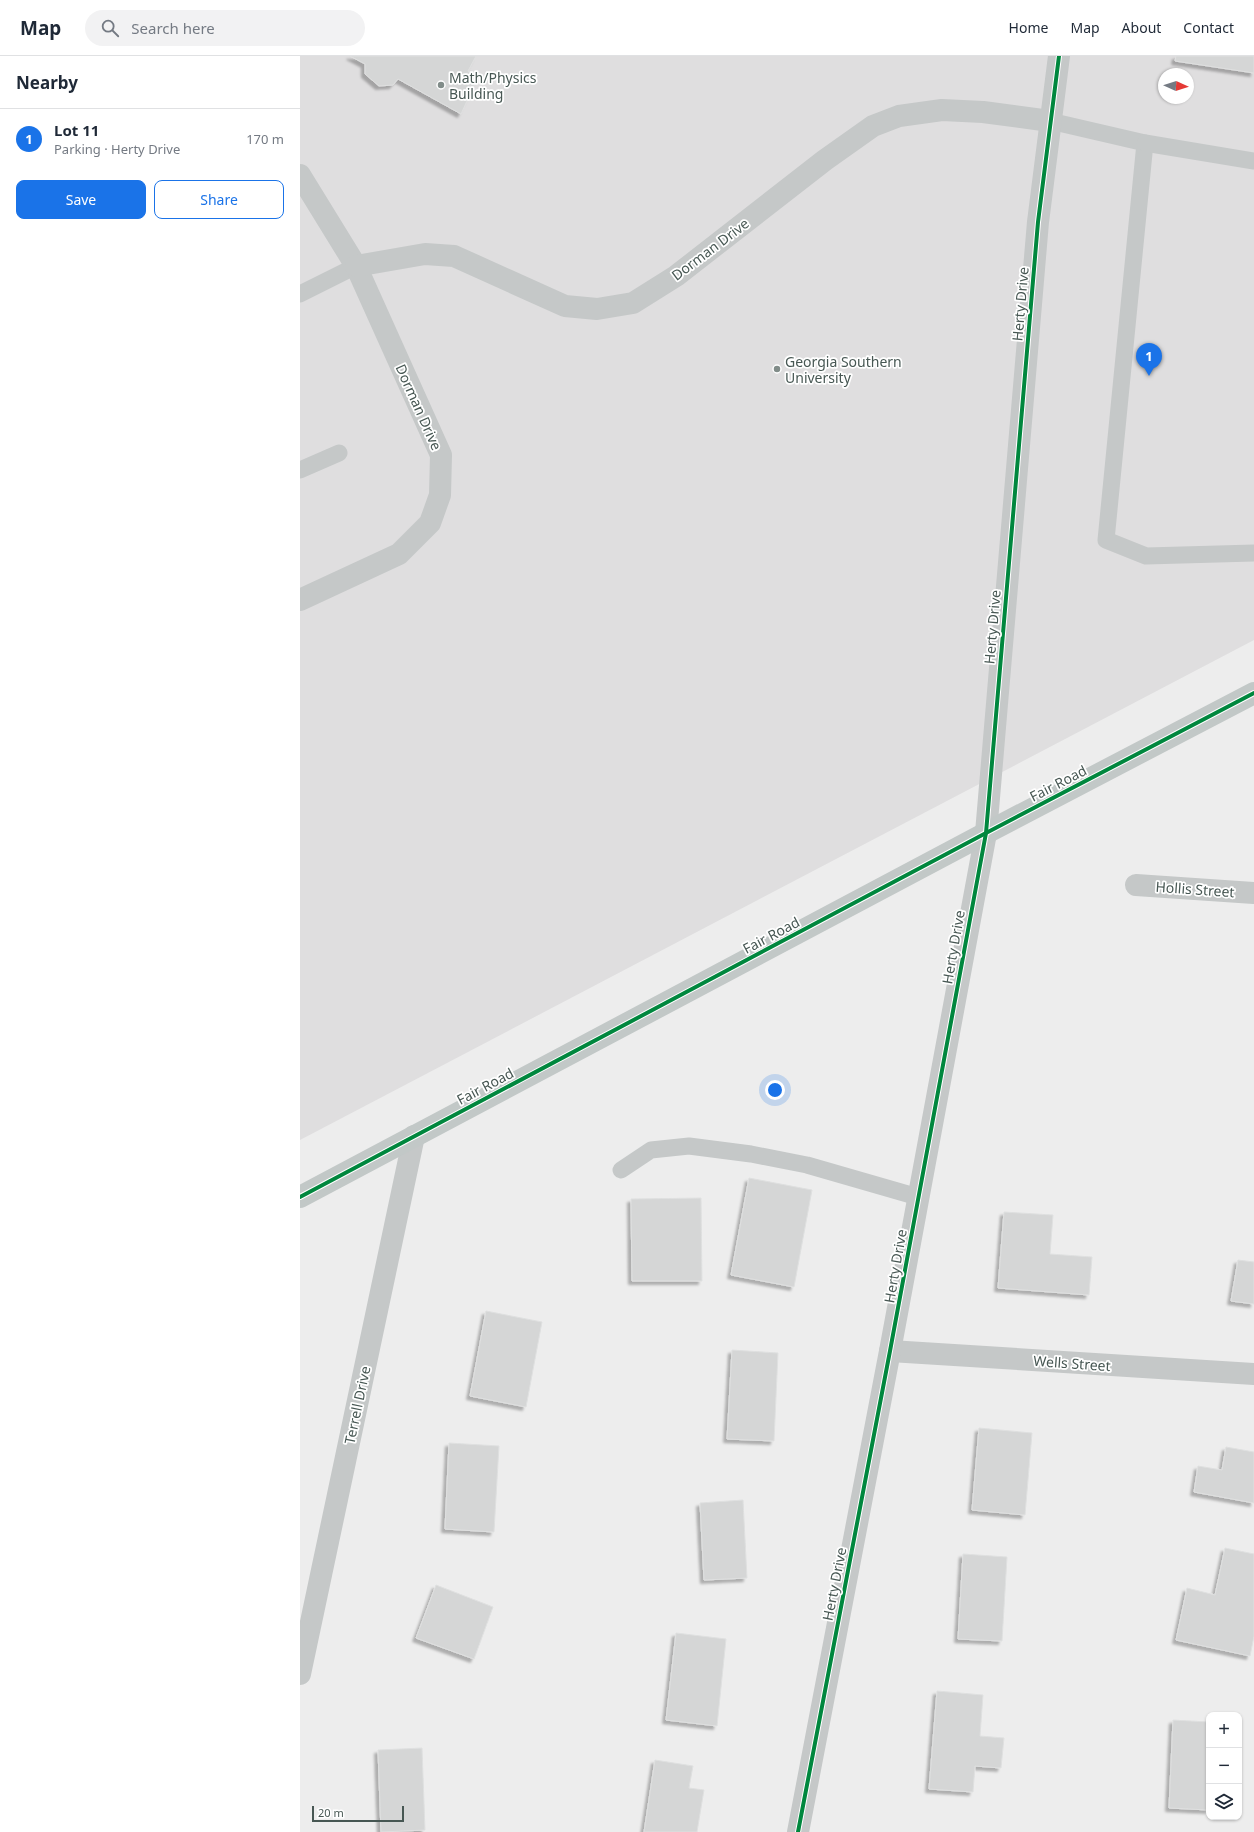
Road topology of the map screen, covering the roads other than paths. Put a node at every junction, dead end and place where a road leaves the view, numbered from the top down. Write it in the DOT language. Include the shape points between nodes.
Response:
graph roads {
  1 [pos="1059,56"];
  2 [pos="1050,121"];
  3 [pos="1145,143"];
  4 [pos="1254,161"];
  5 [pos="300,175"];
  6 [pos="356,266"];
  7 [pos="300,294"];
  8 [pos="339,453"];
  9 [pos="300,470"];
  10 [pos="1254,553"];
  11 [pos="300,600"];
  12 [pos="1254,693"];
  13 [pos="986,833"];
  14 [pos="1136,885"];
  15 [pos="1254,893"];
  16 [pos="414,1136"];
  17 [pos="621,1170"];
  18 [pos="300,1197"];
  19 [pos="918,1197"];
  20 [pos="890,1352"];
  21 [pos="1254,1374"];
  22 [pos="300,1674"];
  23 [pos="798,1832"];
  1 -- 2 [label="street, Herty Drive"];
  2 -- 3 [label="lane"];
  2 -- 6 [label="street, Dorman Drive" via="982,112 942,110 899,116 873,126 676,276 633,303 597,309 565,306 454,256 425,254"];
  2 -- 13 [label="street, Herty Drive" via="1038,222"];
  3 -- 4 [label="lane"];
  3 -- 10 [label="lane" via="1106,540 1146,556"];
  5 -- 6 [label="street, Dorman Drive"];
  6 -- 7 [label="lane"];
  6 -- 11 [label="street, Dorman Drive" via="441,455 440,495 430,523 399,554"];
  8 -- 9 [label="lane"];
  12 -- 13 [label="main road, Fair Road"];
  13 -- 16 [label="main road, Fair Road"];
  13 -- 19 [label="street, Herty Drive"];
  14 -- 15 [label="street, Hollis Street"];
  16 -- 18 [label="main road, Fair Road"];
  16 -- 22 [label="street, Terrell Drive"];
  17 -- 19 [label="lane" via="651,1150 688,1146 751,1154 807,1165"];
  19 -- 20 [label="street, Herty Drive"];
  20 -- 21 [label="street, Wells Street"];
  20 -- 23 [label="street, Herty Drive"];
}
